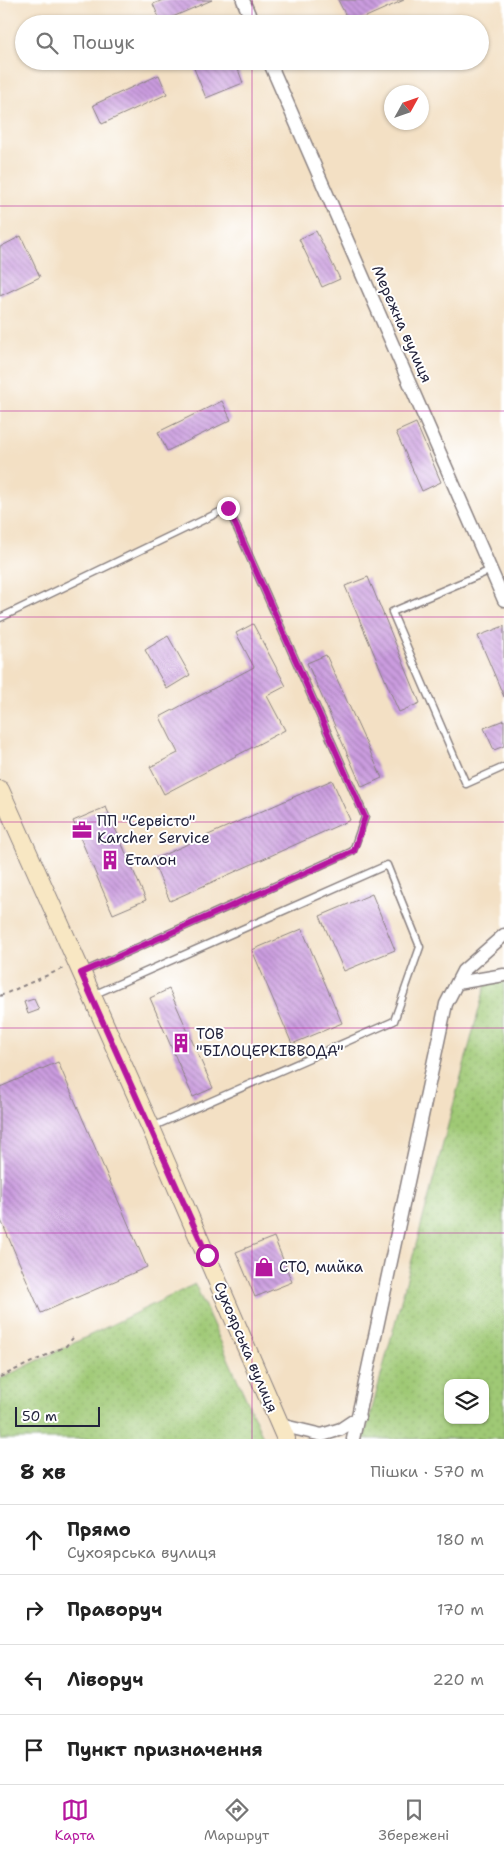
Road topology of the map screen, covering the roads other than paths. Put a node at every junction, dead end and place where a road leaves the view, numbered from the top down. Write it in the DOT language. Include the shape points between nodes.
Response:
graph roads {
  1 [pos="243,0"];
  2 [pos="249,15"];
  3 [pos="274,70"];
  4 [pos="491,570"];
  5 [pos="504,600"];
  6 [pos="0,618"];
  7 [pos="504,767"];
  8 [pos="0,790"];
  9 [pos="504,935"];
  10 [pos="79,968"];
  11 [pos="504,975"];
  12 [pos="457,983"];
  13 [pos="91,995"];
  14 [pos="151,1128"];
  15 [pos="359,1417"];
  16 [pos="283,1432"];
  17 [pos="353,1439"];
  1 -- 2 [label="street"];
  3 -- 4 [label="street, Мережна вулиця"];
  4 -- 5 [label="street, Мережна вулиця"];
  4 -- 7 [label="lane" via="392,612 466,784"];
  6 -- 10 [label="lane" via="228,508 365,817 354,851"];
  8 -- 10 [label="street, Сухоярська вулиця"];
  9 -- 12 [label="street" via="463,970"];
  10 -- 13 [label="street, Сухоярська вулиця"];
  11 -- 12 [label="street"];
  12 -- 15 [label="street" via="446,1004"];
  13 -- 14 [label="street, Сухоярська вулиця"];
  13 -- 14 [label="lane" via="387,865 420,947 394,1021"];
  14 -- 16 [label="street, Сухоярська вулиця"];
  15 -- 16 [label="street" via="341,1429 322,1435"];
  15 -- 17 [label="street"];
}
